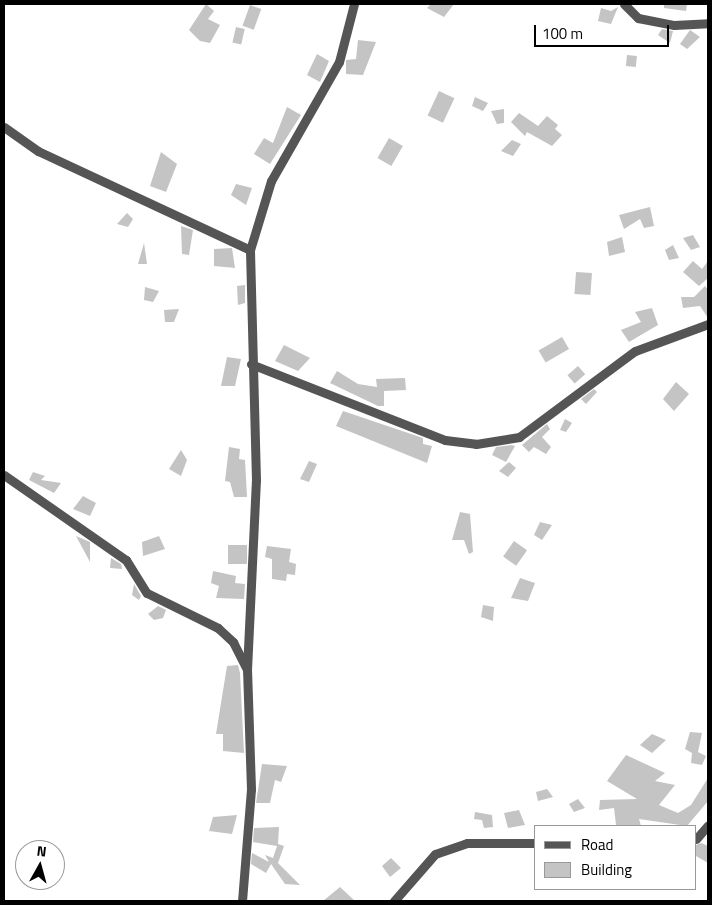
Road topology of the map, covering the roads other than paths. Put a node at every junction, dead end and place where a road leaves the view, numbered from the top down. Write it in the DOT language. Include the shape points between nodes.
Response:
graph roads {
  1 [pos="354,4"];
  2 [pos="624,4"];
  3 [pos="708,22"];
  4 [pos="4,127"];
  5 [pos="250,250"];
  6 [pos="708,324"];
  7 [pos="251,364"];
  8 [pos="4,475"];
  9 [pos="247,670"];
  10 [pos="708,825"];
  11 [pos="697,837"];
  12 [pos="534,843"];
  13 [pos="242,901"];
  14 [pos="394,901"];
  1 -- 5 [label="street" via="339,62 271,180"];
  2 -- 3 [label="street" via="638,18 674,25"];
  4 -- 5 [label="street" via="38,151"];
  5 -- 7 [label="street"];
  6 -- 7 [label="street" via="635,351 519,436 476,444 444,440"];
  7 -- 9 [label="street" via="256,480"];
  8 -- 9 [label="street" via="126,560 147,593 218,628 233,642"];
  9 -- 13 [label="street" via="251,789"];
  10 -- 11 [label="street"];
  12 -- 14 [label="street" via="467,843 435,854"];
}
